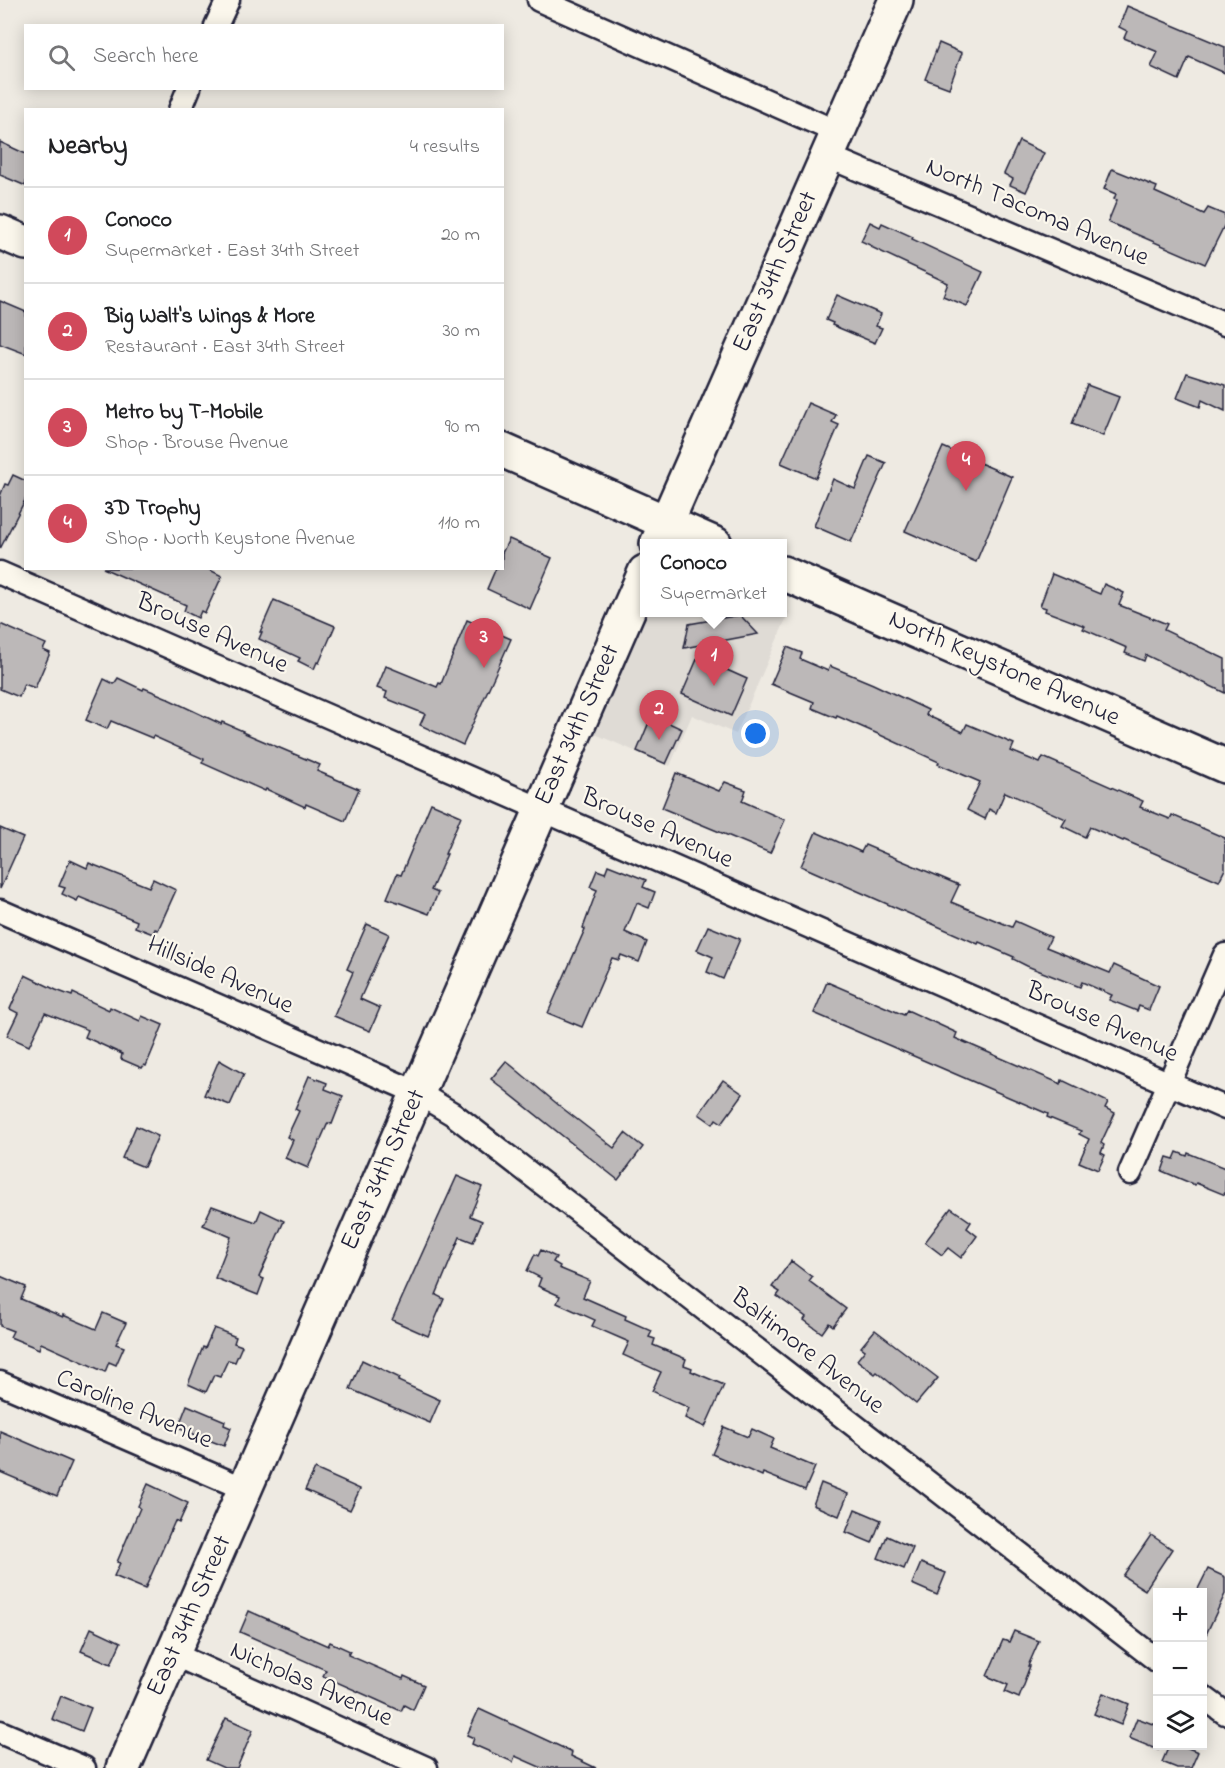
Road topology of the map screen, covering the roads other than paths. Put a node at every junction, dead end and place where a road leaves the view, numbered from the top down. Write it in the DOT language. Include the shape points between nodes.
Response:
graph roads {
  1 [pos="228,0"];
  2 [pos="539,0"];
  3 [pos="896,0"];
  4 [pos="217,24"];
  5 [pos="188,90"];
  6 [pos="181,108"];
  7 [pos="832,144"];
  8 [pos="0,232"];
  9 [pos="24,242"];
  10 [pos="1225,324"];
  11 [pos="504,451"];
  12 [pos="662,533"];
  13 [pos="694,539"];
  14 [pos="0,573"];
  15 [pos="787,575"];
  16 [pos="640,583"];
  17 [pos="1225,766"];
  18 [pos="541,810"];
  19 [pos="0,911"];
  20 [pos="1225,955"];
  21 [pos="1169,1084"];
  22 [pos="418,1093"];
  23 [pos="1225,1108"];
  24 [pos="1130,1173"];
  25 [pos="0,1383"];
  26 [pos="245,1489"];
  27 [pos="173,1654"];
  28 [pos="1153,1657"];
  29 [pos="1207,1699"];
  30 [pos="1225,1713"];
  31 [pos="0,1732"];
  32 [pos="84,1768"];
  33 [pos="123,1768"];
  34 [pos="426,1768"];
  1 -- 4 [label="street"];
  2 -- 7 [label="street, North Tacoma Avenue"];
  3 -- 7 [label="main road, East 34th Street"];
  5 -- 6 [label="street"];
  7 -- 10 [label="street, North Tacoma Avenue"];
  7 -- 12 [label="main road, East 34th Street"];
  8 -- 9 [label="main road"];
  11 -- 12 [label="main road"];
  12 -- 13 [label="main road"];
  14 -- 18 [label="street, Brouse Avenue"];
  15 -- 17 [label="main road, North Keystone Avenue"];
  16 -- 18 [label="main road, East 34th Street"];
  18 -- 21 [label="street, Brouse Avenue"];
  18 -- 22 [label="main road, East 34th Street"];
  19 -- 22 [label="street, Hillside Avenue"];
  20 -- 21 [label="street"];
  21 -- 23 [label="street, Brouse Avenue"];
  21 -- 24 [label="street"];
  22 -- 26 [label="main road, East 34th Street"];
  22 -- 28 [label="street, Baltimore Avenue" via="463,1121"];
  25 -- 26 [label="street, Caroline Avenue"];
  26 -- 27 [label="main road, East 34th Street"];
  27 -- 33 [label="main road, East 34th Street"];
  27 -- 34 [label="street, Nicholas Avenue"];
  29 -- 30 [label="street"];
  31 -- 32 [label="street"];
}
